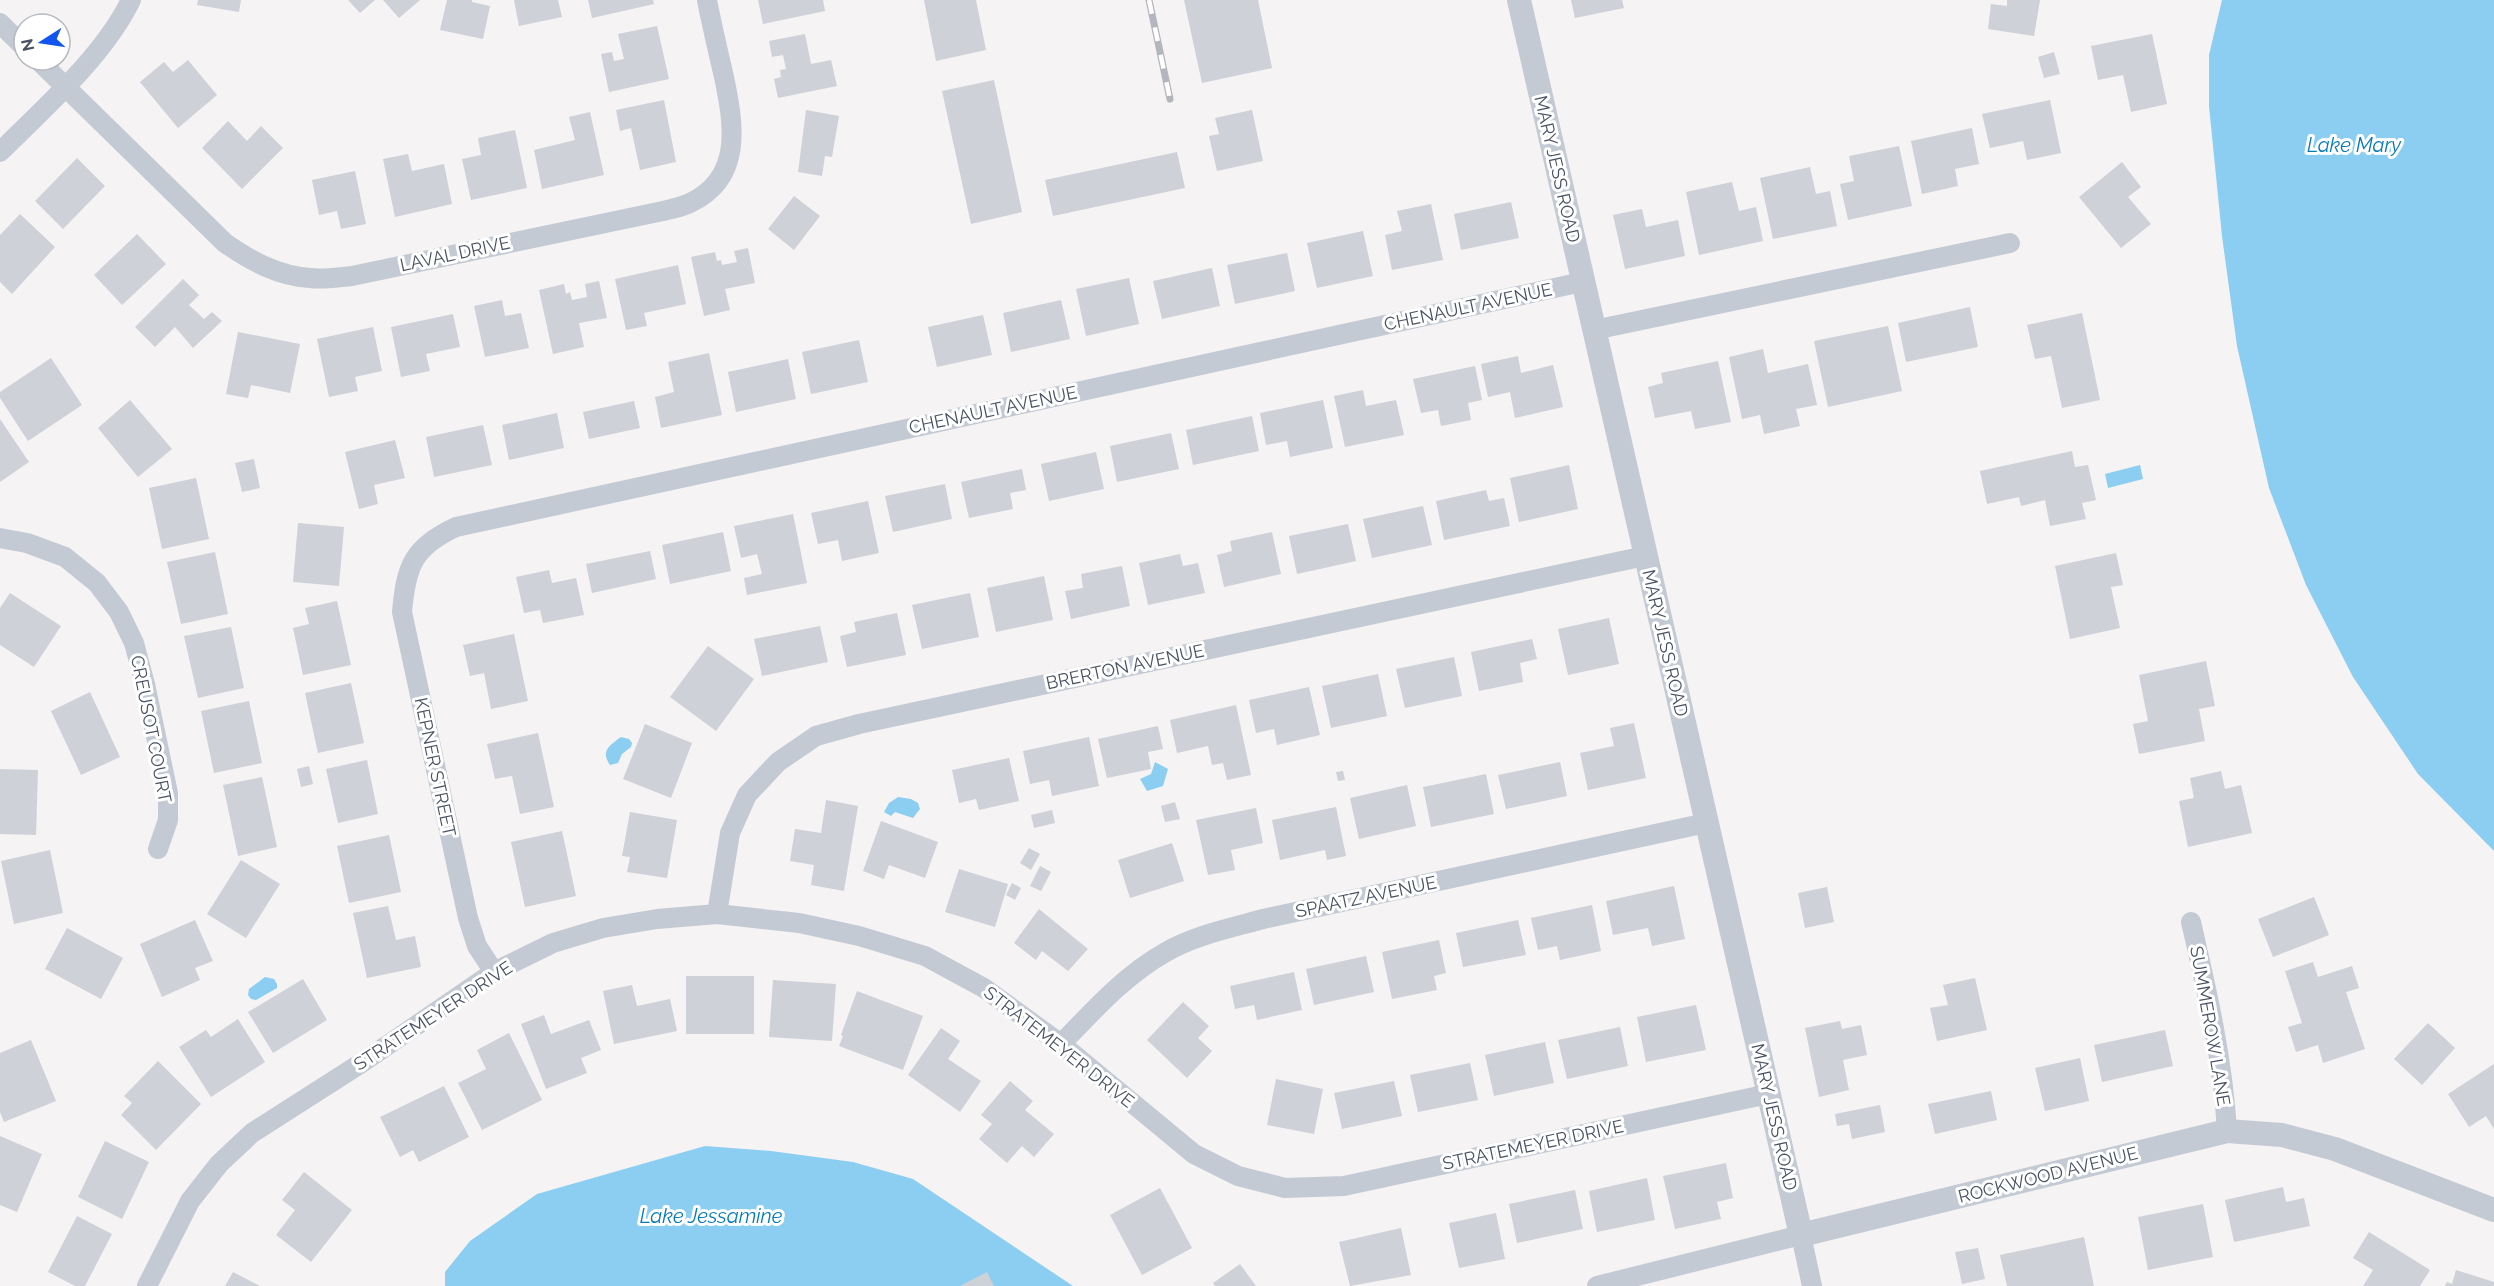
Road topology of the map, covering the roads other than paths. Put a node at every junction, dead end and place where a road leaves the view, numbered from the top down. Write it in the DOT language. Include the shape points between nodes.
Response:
graph roads {
  1 [pos="131,0"];
  2 [pos="707,0"];
  3 [pos="1519,0"];
  4 [pos="0,23"];
  5 [pos="12,34"];
  6 [pos="50,72"];
  7 [pos="65,87"];
  8 [pos="0,152"];
  9 [pos="2010,243"];
  10 [pos="1582,282"];
  11 [pos="1594,330"];
  12 [pos="0,538"];
  13 [pos="1645,555"];
  14 [pos="414,558"];
  15 [pos="1706,823"];
  16 [pos="158,849"];
  17 [pos="717,915"];
  18 [pos="2191,922"];
  19 [pos="494,972"];
  20 [pos="1061,1044"];
  21 [pos="1768,1094"];
  22 [pos="2227,1131"];
  23 [pos="2494,1210"];
  24 [pos="1801,1235"];
  25 [pos="147,1286"];
  26 [pos="1598,1286"];
  27 [pos="1812,1286"];
  1 -- 7 [label="street" via="120,24"];
  2 -- 7 [label="street, LAVAL DRIVE" via="732,118 732,151 723,173 709,190 689,203 663,211 352,276 312,279 282,273 234,249"];
  3 -- 10 [label="street, MARY JESS ROAD"];
  4 -- 5 [label="street"];
  6 -- 7 [label="street, LAVAL DRIVE"];
  7 -- 8 [label="street"];
  9 -- 11 [label="street"];
  10 -- 11 [label="street, MARY JESS ROAD"];
  10 -- 14 [label="street, CHENAULT AVENUE" via="456,526 435,537"];
  11 -- 13 [label="street, MARY JESS ROAD"];
  12 -- 16 [label="street, CREUSOT COURT" via="65,557 97,583 119,612 134,643 168,793 168,820"];
  13 -- 15 [label="street, MARY JESS ROAD"];
  13 -- 17 [label="street, BRERTON AVENUE" via="816,736 778,762 747,795 730,833"];
  14 -- 19 [label="street, KEPNER STREET" via="404,586 402,612 468,918 477,946"];
  15 -- 20 [label="street, SPAATZ AVENUE" via="1215,932 1167,951 1121,982"];
  15 -- 21 [label="street, MARY JESS ROAD"];
  17 -- 19 [label="street, STRATEMEYER DRIVE" via="603,928 553,943"];
  17 -- 20 [label="street, STRATEMEYER DRIVE" via="799,923 925,956 984,988"];
  18 -- 22 [label="street, SUMMEROW LANE" via="2223,1076"];
  19 -- 25 [label="street, STRATEMEYER DRIVE" via="252,1133 219,1164 190,1201"];
  20 -- 21 [label="street, STRATEMEYER DRIVE" via="1194,1154 1238,1176 1285,1188 1344,1186"];
  21 -- 24 [label="street, MARY JESS ROAD"];
  22 -- 23 [label="street, ROCKWOOD AVENUE" via="2282,1136 2335,1149"];
  22 -- 24 [label="street, ROCKWOOD AVENUE"];
  24 -- 26 [label="street, ROCKWOOD AVENUE"];
  24 -- 27 [label="street, MARY JESS ROAD"];
}
